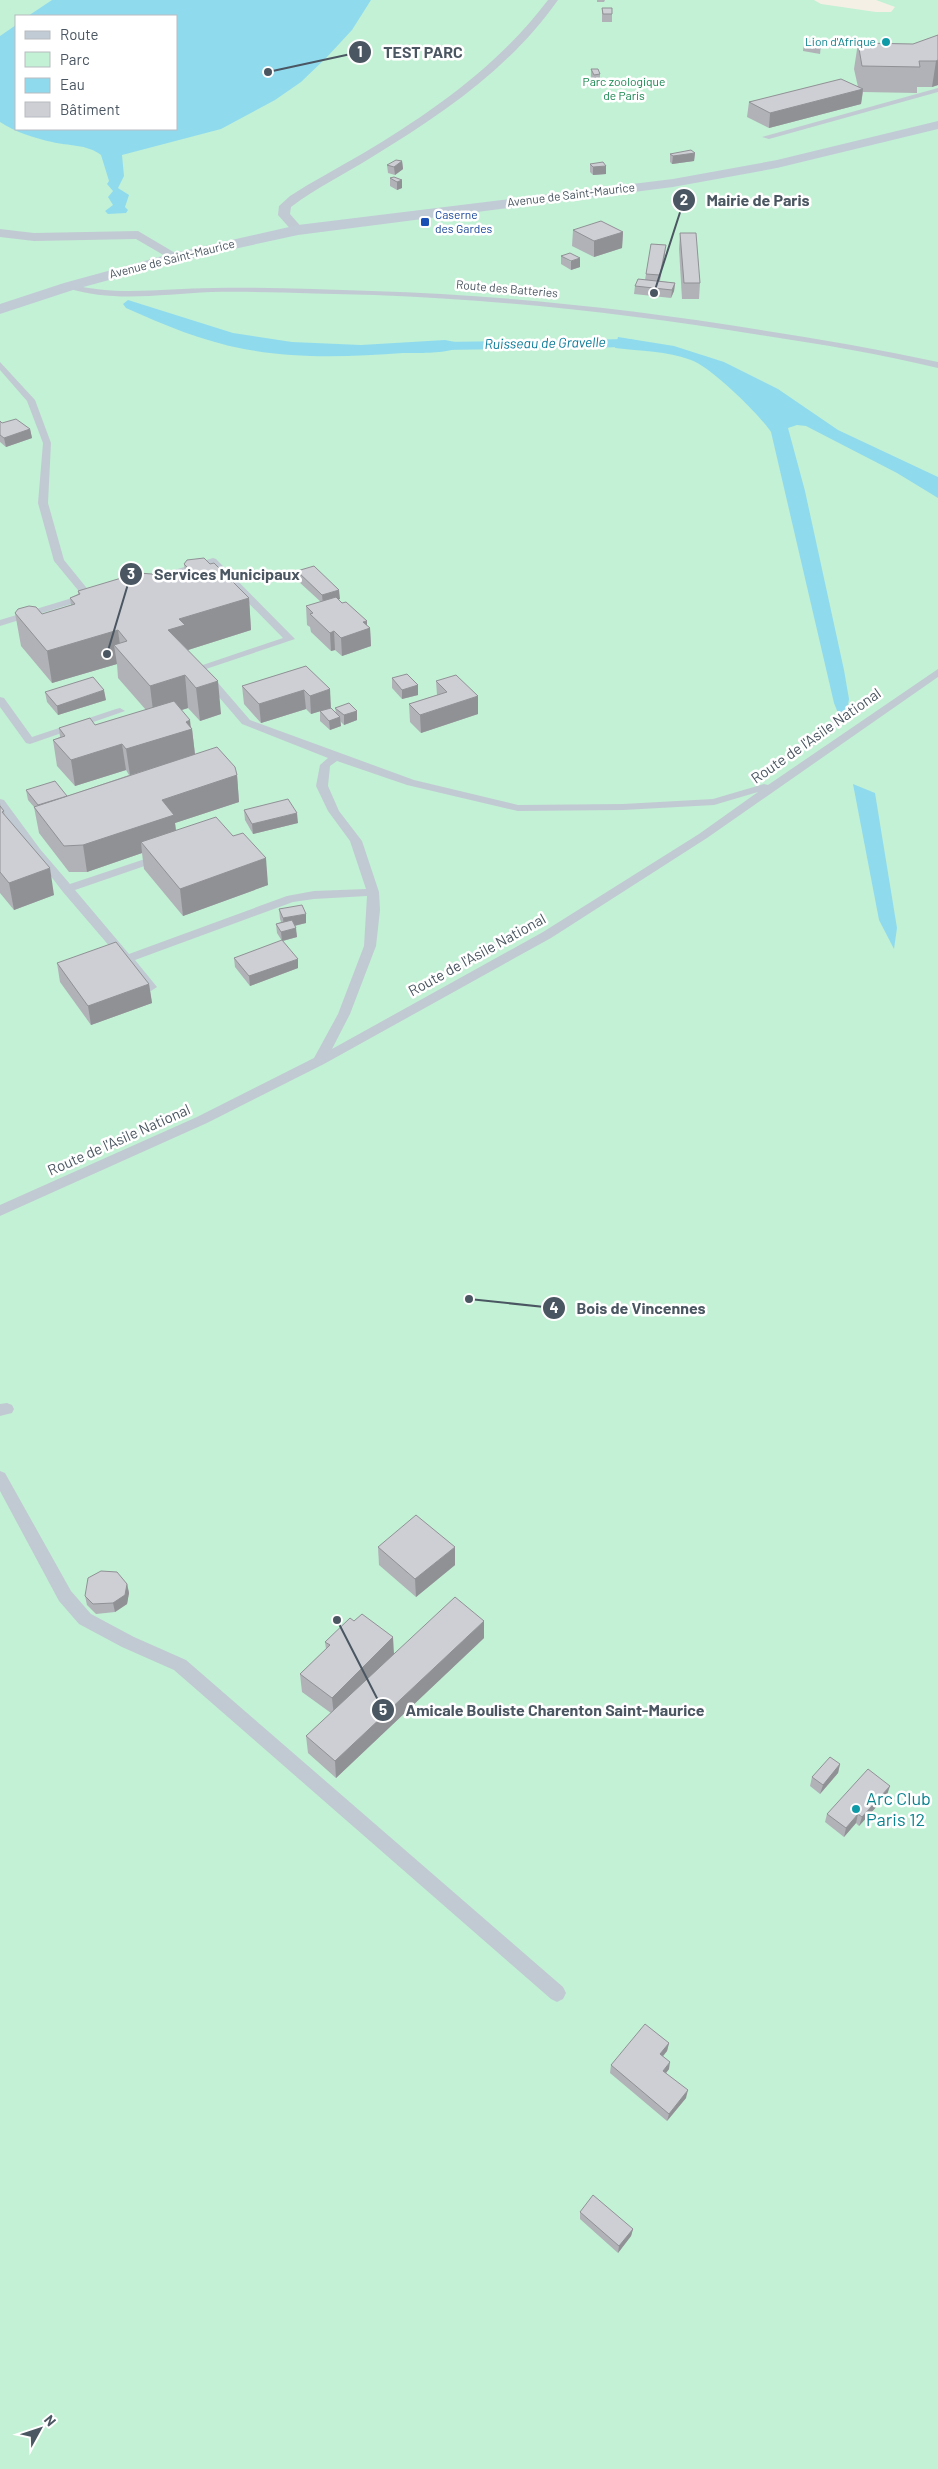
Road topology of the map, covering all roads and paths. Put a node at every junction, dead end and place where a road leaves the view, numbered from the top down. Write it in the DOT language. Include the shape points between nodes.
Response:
graph roads {
  1 [pos="552,0"];
  2 [pos="938,90"];
  3 [pos="938,125"];
  4 [pos="766,137"];
  5 [pos="298,230"];
  6 [pos="0,233"];
  7 [pos="176,257"];
  8 [pos="70,286"];
  9 [pos="0,309"];
  10 [pos="0,365"];
  11 [pos="938,365"];
  12 [pos="127,586"];
  13 [pos="0,622"];
  14 [pos="938,672"];
  15 [pos="0,700"];
  16 [pos="120,711"];
  17 [pos="11,717"];
  18 [pos="0,721"];
  19 [pos="336,758"];
  20 [pos="779,782"];
  21 [pos="0,802"];
  22 [pos="172,853"];
  23 [pos="67,889"];
  24 [pos="373,892"];
  25 [pos="126,959"];
  26 [pos="151,987"];
  27 [pos="320,1061"];
  28 [pos="0,1211"];
  29 [pos="0,1477"];
  30 [pos="557,1993"];
  1 -- 5 [label="street" via="539,21 503,58 436,112 285,206 284,215"];
  2 -- 4 [label="lane" via="928,97"];
  3 -- 5 [label="main road, Avenue de Saint-Maurice" via="777,164 672,183"];
  5 -- 7 [label="main road, Avenue de Saint-Maurice"];
  6 -- 7 [label="street" via="34,237 138,235"];
  7 -- 8 [label="main road, Avenue de Saint-Maurice"];
  8 -- 9 [label="main road, Avenue de Saint-Maurice"];
  8 -- 11 [label="lane, Route des Batteries" via="84,292 105,293 213,290 426,295 605,310 739,328"];
  10 -- 13 [label="lane" via="31,400 46,443 43,503 59,561 94,595"];
  12 -- 19 [label="lane" via="213,561 290,639 199,668 246,722"];
  14 -- 20 [label="lane, Route de l'Asile National"];
  15 -- 17 [label="lane"];
  16 -- 17 [label="lane" via="30,740"];
  17 -- 18 [label="lane"];
  19 -- 20 [label="lane" via="411,783 518,808 714,802"];
  19 -- 24 [label="lane" via="325,766 322,786 334,811 356,841"];
  20 -- 27 [label="lane, Route de l'Asile National" via="703,836 547,935"];
  21 -- 23 [label="lane"];
  22 -- 23 [label="lane"];
  23 -- 25 [label="lane"];
  24 -- 25 [label="lane" via="291,899"];
  24 -- 27 [label="lane" via="370,946 344,1014"];
  25 -- 26 [label="lane"];
  27 -- 28 [label="lane, Route de l'Asile National" via="202,1120"];
  29 -- 30 [label="lane" via="65,1596 85,1619 180,1665"];
}
